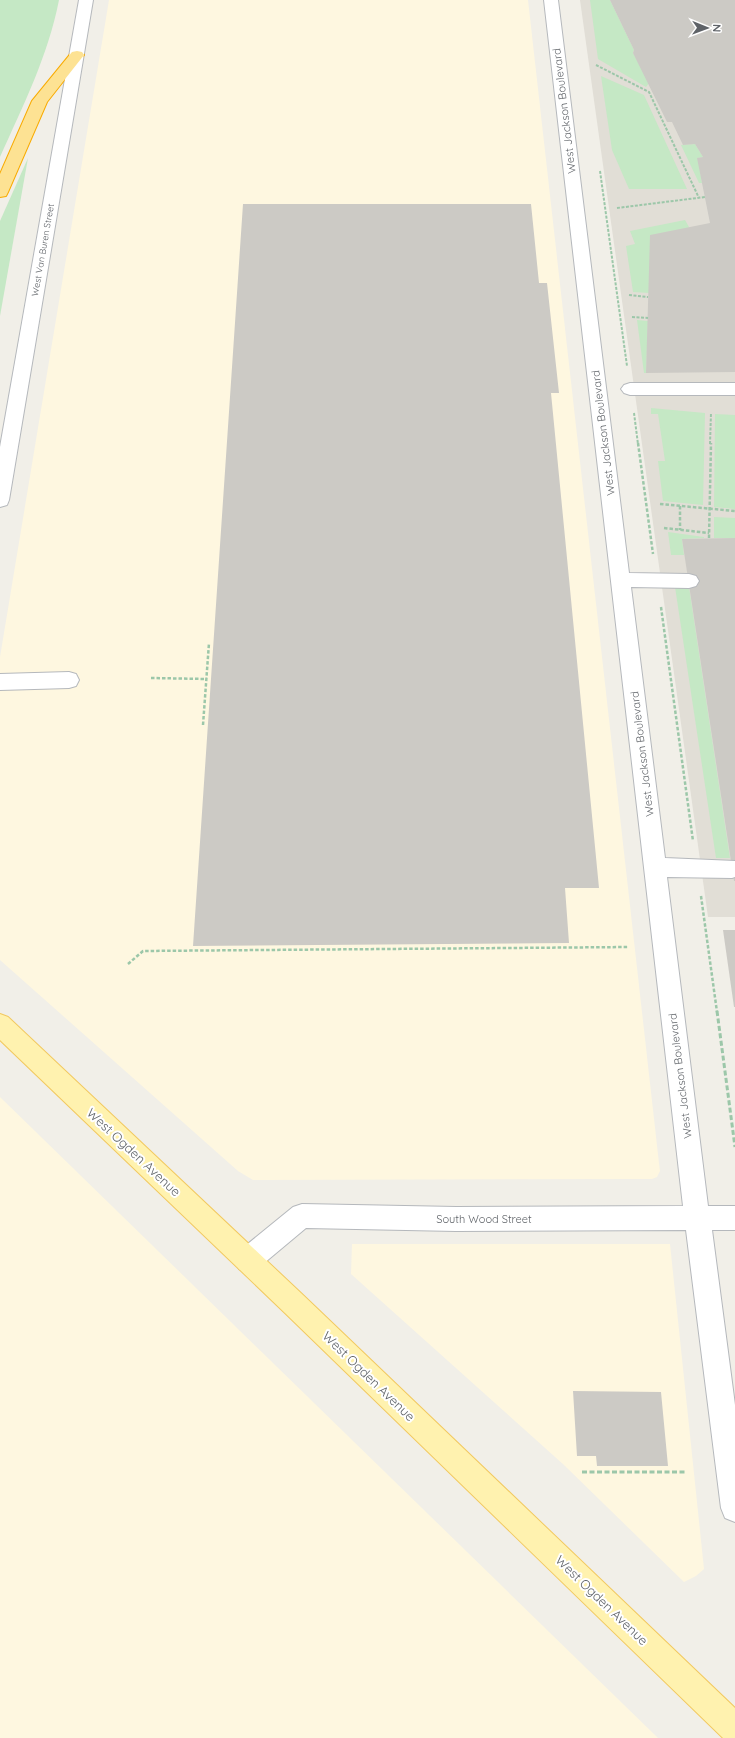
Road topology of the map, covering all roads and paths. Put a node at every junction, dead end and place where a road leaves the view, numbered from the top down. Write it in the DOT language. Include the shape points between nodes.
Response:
graph roads {
  1 [pos="86,0"];
  2 [pos="551,0"];
  3 [pos="77,55"];
  4 [pos="596,65"];
  5 [pos="0,192"];
  6 [pos="705,197"];
  7 [pos="698,198"];
  8 [pos="617,208"];
  9 [pos="630,295"];
  10 [pos="648,297"];
  11 [pos="632,317"];
  12 [pos="648,318"];
  13 [pos="630,389"];
  14 [pos="712,389"];
  15 [pos="735,389"];
  16 [pos="0,500"];
  17 [pos="660,504"];
  18 [pos="680,506"];
  19 [pos="709,508"];
  20 [pos="735,511"];
  21 [pos="664,528"];
  22 [pos="680,530"];
  23 [pos="709,533"];
  24 [pos="709,538"];
  25 [pos="621,580"];
  26 [pos="688,581"];
  27 [pos="209,643"];
  28 [pos="151,678"];
  29 [pos="206,679"];
  30 [pos="69,680"];
  31 [pos="0,682"];
  32 [pos="203,725"];
  33 [pos="656,867"];
  34 [pos="732,869"];
  35 [pos="629,947"];
  36 [pos="128,964"];
  37 [pos="0,1025"];
  38 [pos="698,1218"];
  39 [pos="735,1218"];
  40 [pos="248,1260"];
  41 [pos="582,1472"];
  42 [pos="685,1472"];
  43 [pos="735,1508"];
  44 [pos="735,1729"];
  1 -- 3 [label="street, West Van Buren Street"];
  2 -- 25 [label="street, West Jackson Boulevard"];
  3 -- 5 [label="highway" via="40,101"];
  3 -- 16 [label="street, West Van Buren Street"];
  4 -- 7 [label="path" via="649,92"];
  6 -- 7 [label="path"];
  7 -- 8 [label="path"];
  9 -- 10 [label="path"];
  11 -- 12 [label="path"];
  13 -- 14 [label="street"];
  14 -- 15 [label="street"];
  14 -- 19 [label="path"];
  17 -- 18 [label="path"];
  18 -- 19 [label="path"];
  18 -- 22 [label="path"];
  19 -- 20 [label="path"];
  19 -- 23 [label="path"];
  21 -- 22 [label="path"];
  22 -- 23 [label="path"];
  23 -- 24 [label="path"];
  25 -- 26 [label="street"];
  25 -- 33 [label="street, West Jackson Boulevard"];
  27 -- 29 [label="path"];
  28 -- 29 [label="path"];
  29 -- 32 [label="path"];
  30 -- 31 [label="street"];
  33 -- 34 [label="street"];
  33 -- 38 [label="street, West Jackson Boulevard"];
  35 -- 36 [label="path" via="143,951"];
  37 -- 40 [label="main road, West Ogden Avenue"];
  38 -- 39 [label="street, South Wood Street"];
  38 -- 40 [label="street, South Wood Street" via="456,1219 302,1216"];
  38 -- 43 [label="street, West Jackson Boulevard"];
  40 -- 44 [label="main road, West Ogden Avenue"];
  41 -- 42 [label="path"];
}
